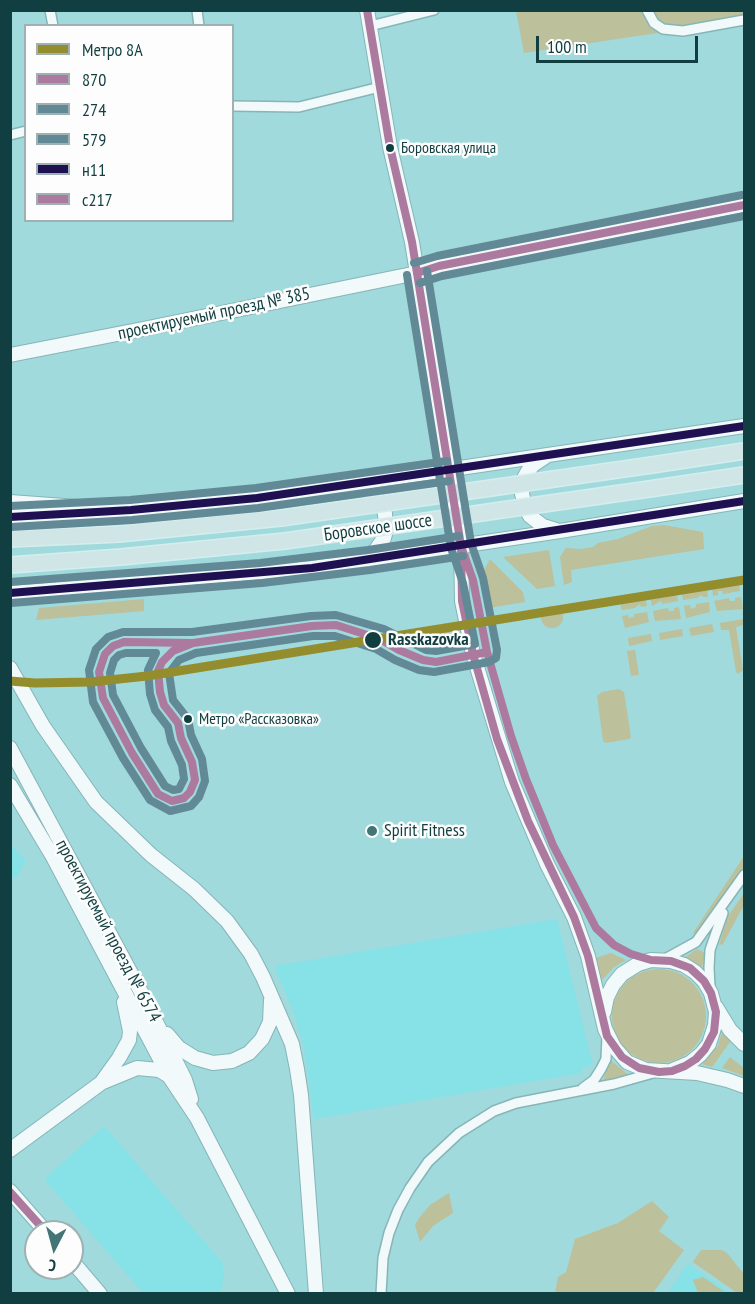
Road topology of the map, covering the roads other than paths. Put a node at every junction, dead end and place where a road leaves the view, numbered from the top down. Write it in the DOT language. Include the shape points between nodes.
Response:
graph roads {
  1 [pos="368,10"];
  2 [pos="434,10"];
  3 [pos="647,10"];
  4 [pos="744,20"];
  5 [pos="370,26"];
  6 [pos="380,87"];
  7 [pos="234,106"];
  8 [pos="744,205"];
  9 [pos="417,273"];
  10 [pos="10,355"];
  11 [pos="744,426"];
  12 [pos="744,451"];
  13 [pos="547,456"];
  14 [pos="448,471"];
  15 [pos="744,475"];
  16 [pos="342,486"];
  17 [pos="744,501"];
  18 [pos="10,502"];
  19 [pos="131,510"];
  20 [pos="10,517"];
  21 [pos="560,531"];
  22 [pos="10,539"];
  23 [pos="461,546"];
  24 [pos="354,562"];
  25 [pos="10,565"];
  26 [pos="13,594"];
  27 [pos="10,668"];
  28 [pos="10,748"];
  29 [pos="10,785"];
  30 [pos="744,875"];
  31 [pos="732,894"];
  32 [pos="664,960"];
  33 [pos="118,979"];
  34 [pos="271,998"];
  35 [pos="713,999"];
  36 [pos="604,1016"];
  37 [pos="154,1019"];
  38 [pos="607,1036"];
  39 [pos="744,1044"];
  40 [pos="662,1072"];
  41 [pos="170,1076"];
  42 [pos="101,1083"];
  43 [pos="744,1086"];
  44 [pos="579,1090"];
  45 [pos="197,1118"];
  46 [pos="10,1150"];
  47 [pos="10,1191"];
  48 [pos="35,1220"];
  49 [pos="84,1275"];
  50 [pos="100,1293"];
  51 [pos="288,1293"];
  52 [pos="316,1293"];
  53 [pos="381,1293"];
  1 -- 5 [label="main road"];
  2 -- 5 [label="street"];
  3 -- 4 [label="street" via="654,23 663,29 683,31"];
  5 -- 6 [label="main road"];
  6 -- 7 [label="street" via="299,107"];
  6 -- 9 [label="main road"];
  8 -- 9 [label="main road"];
  9 -- 10 [label="main road, проектируемый проезд № 385"];
  9 -- 14 [label="main road"];
  11 -- 13 [label="main road"];
  12 -- 22 [label="main road, Боровское шоссе, bridge" via="281,518 119,534"];
  13 -- 14 [label="main road"];
  13 -- 21 [label="main road" via="533,465 524,478 523,502 536,522"];
  14 -- 16 [label="main road"];
  14 -- 23 [label="main road"];
  15 -- 25 [label="main road, Боровское шоссе, bridge" via="285,541"];
  16 -- 19 [label="main road"];
  16 -- 24 [label="main road" via="358,487 373,494 383,507 387,522 380,545 369,557"];
  17 -- 21 [label="main road"];
  18 -- 19 [label="main road"];
  19 -- 20 [label="main road"];
  21 -- 23 [label="main road"];
  23 -- 24 [label="main road"];
  23 -- 36 [label="main road" via="462,601 497,739 528,821 574,917"];
  24 -- 26 [label="main road"];
  27 -- 34 [label="main road" via="43,726 96,802 227,921 251,954"];
  28 -- 37 [label="main road, проектируемый проезд № 6574"];
  29 -- 33 [label="main road, проектируемый проезд № 6574"];
  30 -- 31 [label="street"];
  31 -- 32 [label="street" via="696,942"];
  31 -- 35 [label="street" via="710,950"];
  32 -- 35 [label="main road" via="690,968 705,981"];
  32 -- 36 [label="main road" via="651,960 622,974 610,990"];
  33 -- 41 [label="main road, проектируемый проезд № 6574"];
  33 -- 42 [label="main road" via="129,1040"];
  34 -- 37 [label="main road" via="270,1022 262,1039 241,1058 223,1063 187,1054"];
  34 -- 52 [label="main road" via="292,1044 301,1095"];
  35 -- 39 [label="main road" via="730,1030"];
  35 -- 40 [label="main road" via="716,1025 705,1049 684,1066"];
  36 -- 38 [label="main road"];
  37 -- 45 [label="main road, проектируемый проезд № 6574" via="185,1080"];
  38 -- 40 [label="main road" via="627,1062"];
  38 -- 44 [label="street" via="602,1069"];
  40 -- 43 [label="main road" via="704,1074"];
  40 -- 44 [label="street"];
  41 -- 42 [label="main road" via="159,1070 137,1068"];
  41 -- 45 [label="main road, проектируемый проезд № 6574"];
  42 -- 46 [label="main road"];
  44 -- 53 [label="street" via="494,1111 438,1152 410,1188 394,1221 383,1258"];
  45 -- 51 [label="main road, проектируемый проезд № 6574"];
  47 -- 48 [label="main road"];
  49 -- 50 [label="main road"];
}
